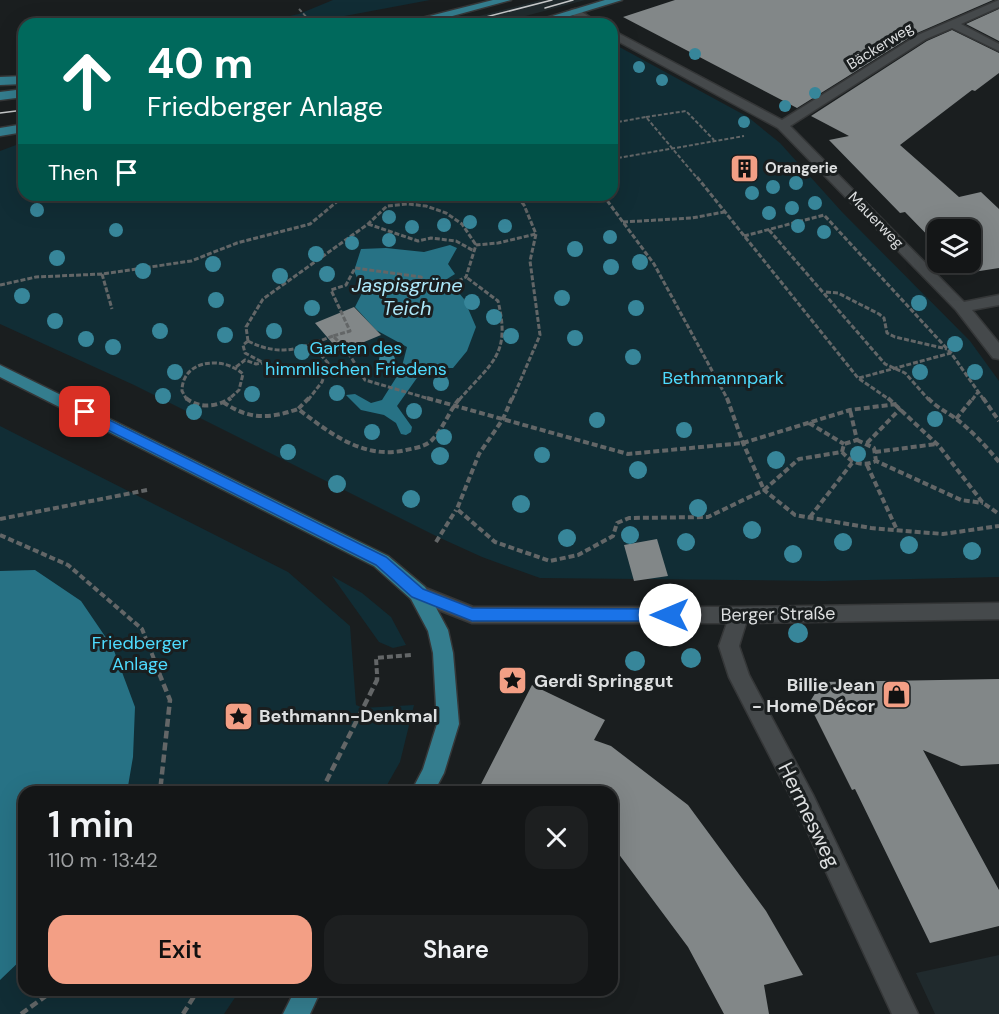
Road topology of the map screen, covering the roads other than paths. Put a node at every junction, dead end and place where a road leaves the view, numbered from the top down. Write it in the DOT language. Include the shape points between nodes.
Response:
graph roads {
  1 [pos="506,0"];
  2 [pos="616,0"];
  3 [pos="999,3"];
  4 [pos="575,12"];
  5 [pos="434,18"];
  6 [pos="554,18"];
  7 [pos="584,18"];
  8 [pos="953,24"];
  9 [pos="618,37"];
  10 [pos="999,48"];
  11 [pos="0,81"];
  12 [pos="18,81"];
  13 [pos="18,94"];
  14 [pos="0,96"];
  15 [pos="782,125"];
  16 [pos="18,129"];
  17 [pos="0,132"];
  18 [pos="999,300"];
  19 [pos="961,307"];
  20 [pos="999,354"];
  21 [pos="0,370"];
  22 [pos="418,593"];
  23 [pos="999,611"];
  24 [pos="739,615"];
  25 [pos="425,786"];
  26 [pos="306,996"];
  27 [pos="296,1014"];
  28 [pos="905,1014"];
  1 -- 5 [label="main road"];
  2 -- 4 [label="main road"];
  3 -- 8 [label="street, Bäckerweg"];
  4 -- 6 [label="main road"];
  4 -- 7 [label="street"];
  8 -- 10 [label="street"];
  8 -- 15 [label="street, Bäckerweg" via="922,37"];
  9 -- 15 [label="street, Mauerweg"];
  11 -- 12 [label="main road"];
  13 -- 14 [label="main road"];
  15 -- 19 [label="street, Mauerweg"];
  16 -- 17 [label="main road"];
  18 -- 19 [label="street"];
  19 -- 20 [label="street, Mauerweg"];
  21 -- 22 [label="main road" via="381,561"];
  22 -- 24 [label="street, Berger Straße" via="472,615"];
  22 -- 25 [label="main road" via="438,630 448,724"];
  23 -- 24 [label="street, Berger Straße"];
  24 -- 28 [label="street, Hermesweg" via="729,646 739,677 805,802"];
  26 -- 27 [label="main road"];
}
